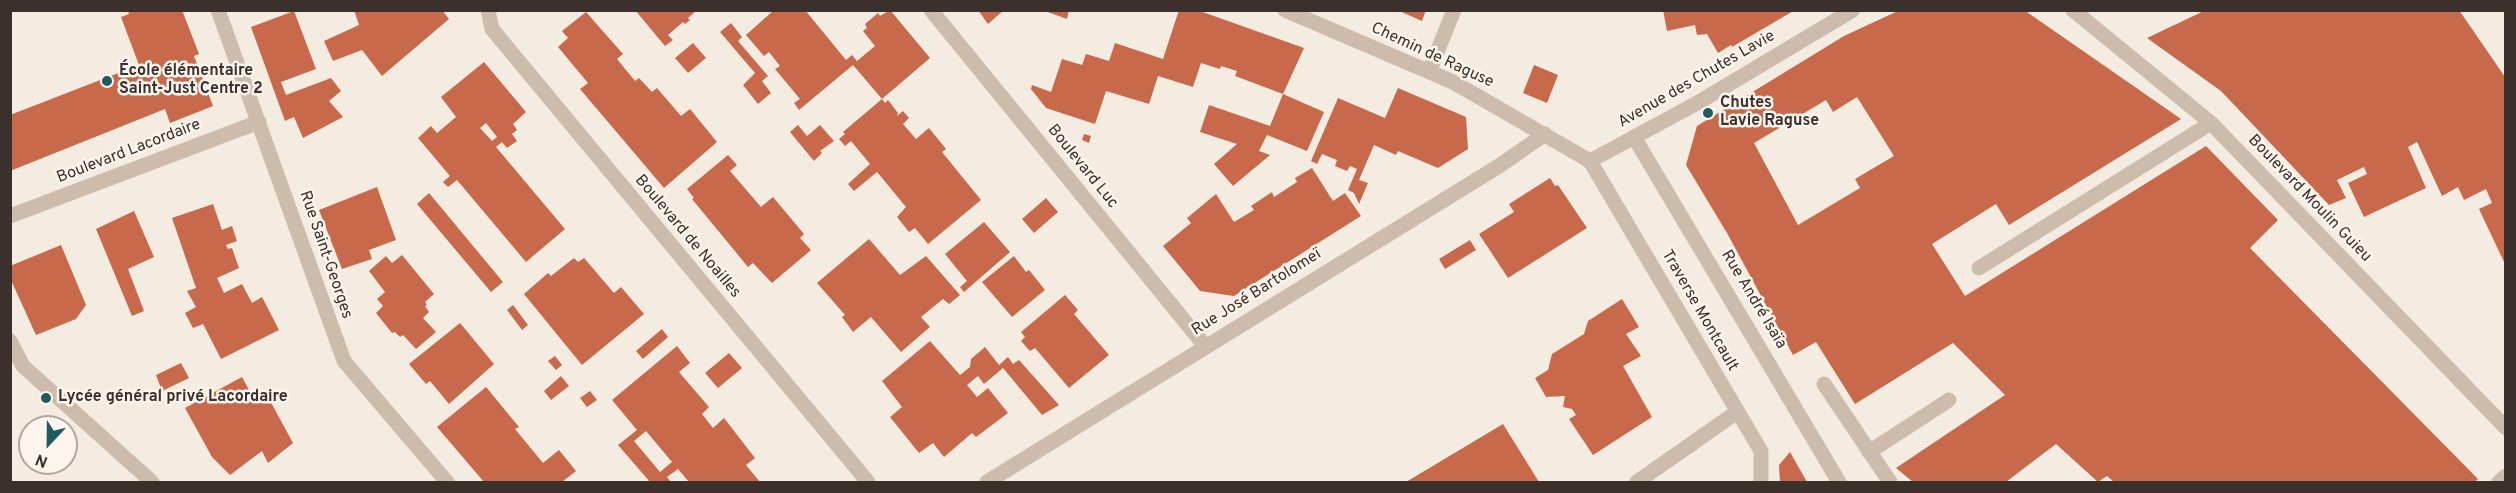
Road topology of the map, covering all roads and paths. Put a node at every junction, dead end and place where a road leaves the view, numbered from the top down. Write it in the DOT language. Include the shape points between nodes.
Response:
graph roads {
  1 [pos="218,10"];
  2 [pos="488,10"];
  3 [pos="931,10"];
  4 [pos="1285,10"];
  5 [pos="1454,10"];
  6 [pos="1853,10"];
  7 [pos="2073,10"];
  8 [pos="1429,72"];
  9 [pos="260,122"];
  10 [pos="2211,123"];
  11 [pos="1545,134"];
  12 [pos="1634,137"];
  13 [pos="1590,161"];
  14 [pos="10,216"];
  15 [pos="1978,268"];
  16 [pos="10,341"];
  17 [pos="1205,346"];
  18 [pos="1824,384"];
  19 [pos="1949,400"];
  20 [pos="1737,412"];
  21 [pos="2505,428"];
  22 [pos="1869,452"];
  23 [pos="2505,476"];
  24 [pos="152,483"];
  25 [pos="447,483"];
  26 [pos="868,483"];
  27 [pos="987,483"];
  28 [pos="1637,483"];
  29 [pos="1761,483"];
  30 [pos="1839,483"];
  31 [pos="1890,483"];
  32 [pos="2499,483"];
  1 -- 9 [label="street, Rue Saint-Georges"];
  2 -- 26 [label="street, Boulevard de Noailles" via="492,29"];
  3 -- 17 [label="street, Boulevard Luc"];
  4 -- 8 [label="street, Chemin de Raguse"];
  5 -- 8 [label="street"];
  6 -- 12 [label="street, Avenue des Chutes Lavie"];
  7 -- 10 [label="street, Boulevard Moulin Guieu"];
  8 -- 11 [label="street, Chemin de Raguse"];
  9 -- 14 [label="street, Boulevard Lacordaire"];
  9 -- 25 [label="street, Rue Saint-Georges" via="344,361"];
  10 -- 15 [label="street"];
  10 -- 21 [label="street, Boulevard Moulin Guieu"];
  11 -- 13 [label="street, Chemin de Raguse"];
  11 -- 17 [label="street, Rue José Bartolomeï"];
  12 -- 13 [label="street, Avenue des Chutes Lavie"];
  12 -- 30 [label="street, Rue André Isaïa"];
  13 -- 20 [label="street, Traverse Montcault"];
  16 -- 24 [label="street" via="23,366"];
  17 -- 27 [label="street, Rue José Bartolomeï"];
  18 -- 22 [label="street"];
  19 -- 22 [label="street"];
  20 -- 28 [label="street"];
  20 -- 29 [label="street, Traverse Montcault" via="1761,451"];
  22 -- 31 [label="street"];
  23 -- 32 [label="street"];
}
